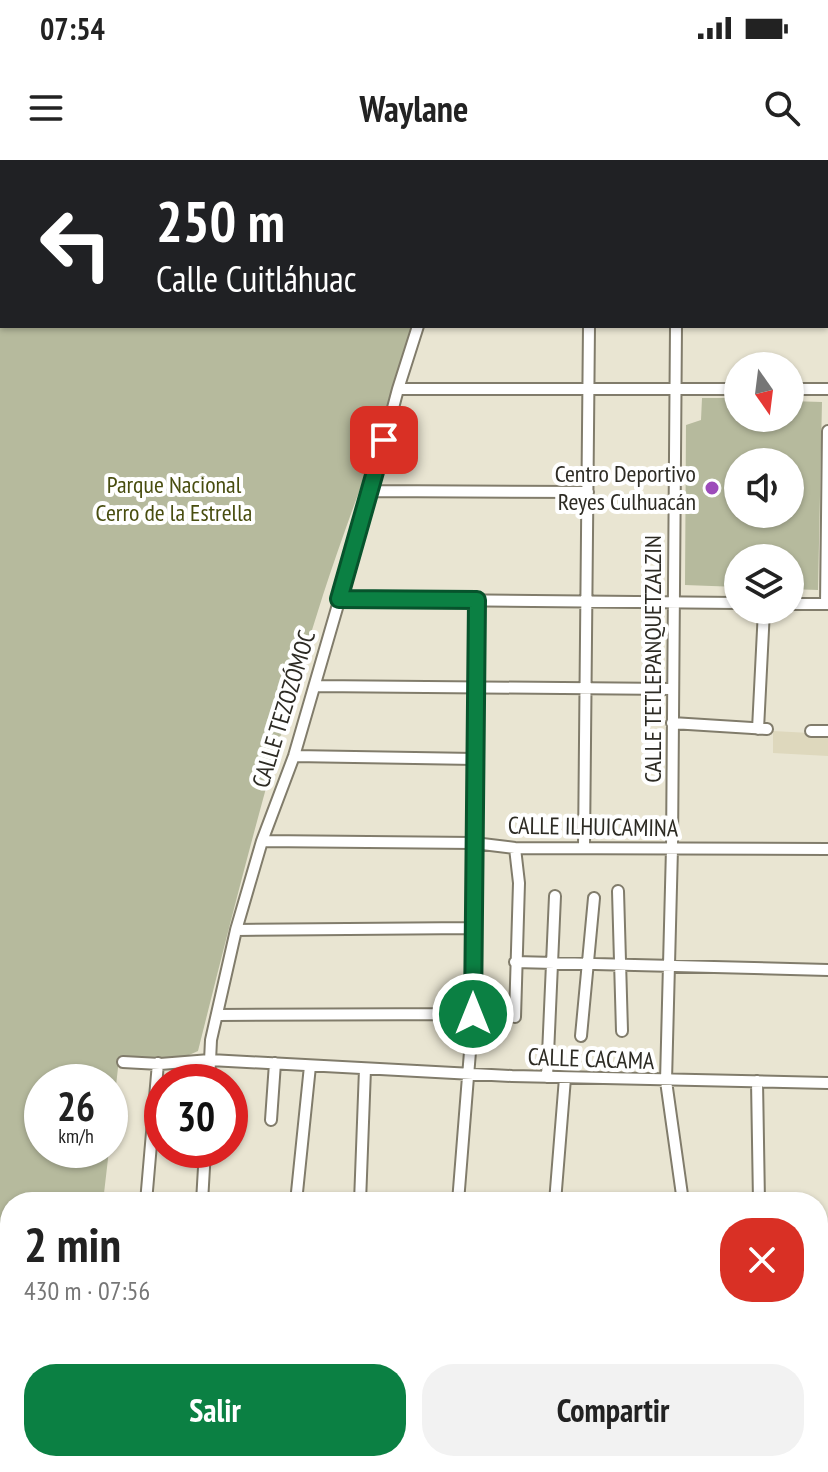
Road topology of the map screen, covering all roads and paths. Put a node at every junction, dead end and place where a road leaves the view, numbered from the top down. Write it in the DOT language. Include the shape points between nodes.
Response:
graph roads {
  1 [pos="417,328"];
  2 [pos="589,328"];
  3 [pos="676,328"];
  4 [pos="674,388"];
  5 [pos="398,389"];
  6 [pos="724,389"];
  7 [pos="804,389"];
  8 [pos="828,389"];
  9 [pos="588,390"];
  10 [pos="828,431"];
  11 [pos="371,491"];
  12 [pos="588,492"];
  13 [pos="339,599"];
  14 [pos="477,600"];
  15 [pos="586,601"];
  16 [pos="674,601"];
  17 [pos="724,603"];
  18 [pos="804,604"];
  19 [pos="827,604"];
  20 [pos="764,624"];
  21 [pos="315,686"];
  22 [pos="475,687"];
  23 [pos="586,688"];
  24 [pos="672,689"];
  25 [pos="672,723"];
  26 [pos="811,731"];
  27 [pos="828,731"];
  28 [pos="294,756"];
  29 [pos="475,759"];
  30 [pos="262,841"];
  31 [pos="474,843"];
  32 [pos="584,847"];
  33 [pos="515,848"];
  34 [pos="672,848"];
  35 [pos="828,849"];
  36 [pos="618,891"];
  37 [pos="555,896"];
  38 [pos="594,898"];
  39 [pos="473,928"];
  40 [pos="236,930"];
  41 [pos="515,962"];
  42 [pos="552,964"];
  43 [pos="587,965"];
  44 [pos="620,965"];
  45 [pos="670,965"];
  46 [pos="828,970"];
  47 [pos="473,1014"];
  48 [pos="217,1015"];
  49 [pos="515,1017"];
  50 [pos="622,1031"];
  51 [pos="581,1036"];
  52 [pos="210,1060"];
  53 [pos="123,1062"];
  54 [pos="158,1063"];
  55 [pos="275,1063"];
  56 [pos="210,1064"];
  57 [pos="310,1066"];
  58 [pos="365,1069"];
  59 [pos="469,1072"];
  60 [pos="547,1077"];
  61 [pos="565,1078"];
  62 [pos="666,1081"];
  63 [pos="757,1081"];
  64 [pos="828,1083"];
  65 [pos="271,1120"];
  66 [pos="204,1168"];
  67 [pos="147,1192"];
  68 [pos="203,1192"];
  69 [pos="297,1192"];
  70 [pos="360,1192"];
  71 [pos="459,1192"];
  72 [pos="556,1192"];
  73 [pos="682,1192"];
  74 [pos="759,1192"];
  1 -- 5 [label="street, CALLE TEZOZÓMOC"];
  2 -- 9 [label="street"];
  3 -- 4 [label="street, CALLE TETLEPANQUETZALZIN"];
  4 -- 6 [label="street"];
  4 -- 9 [label="street"];
  4 -- 16 [label="street, CALLE TETLEPANQUETZALZIN"];
  5 -- 9 [label="street"];
  5 -- 11 [label="street, CALLE TEZOZÓMOC"];
  7 -- 8 [label="street"];
  9 -- 12 [label="street"];
  10 -- 19 [label="street"];
  11 -- 12 [label="street"];
  11 -- 13 [label="street, CALLE TEZOZÓMOC"];
  12 -- 15 [label="street"];
  13 -- 14 [label="street"];
  13 -- 21 [label="street, CALLE TEZOZÓMOC"];
  14 -- 15 [label="street"];
  14 -- 22 [label="street"];
  15 -- 16 [label="street"];
  15 -- 23 [label="street"];
  16 -- 17 [label="street"];
  16 -- 24 [label="street, CALLE TETLEPANQUETZALZIN"];
  18 -- 19 [label="street"];
  20 -- 25 [label="street" via="762,729"];
  21 -- 22 [label="street"];
  21 -- 28 [label="street, CALLE TEZOZÓMOC"];
  22 -- 23 [label="street"];
  22 -- 29 [label="street"];
  23 -- 24 [label="street"];
  23 -- 32 [label="street"];
  24 -- 25 [label="street, CALLE TETLEPANQUETZALZIN"];
  25 -- 34 [label="street, CALLE TETLEPANQUETZALZIN"];
  26 -- 27 [label="street"];
  28 -- 29 [label="street"];
  28 -- 30 [label="street, CALLE TEZOZÓMOC"];
  29 -- 31 [label="street"];
  30 -- 31 [label="street, CALLE ILHUICAMINA"];
  30 -- 40 [label="street, CALLE TEZOZÓMOC"];
  31 -- 33 [label="street, CALLE ILHUICAMINA"];
  31 -- 39 [label="street"];
  32 -- 33 [label="street, CALLE ILHUICAMINA"];
  32 -- 34 [label="street, CALLE ILHUICAMINA"];
  33 -- 41 [label="street"];
  34 -- 35 [label="street, CALLE ILHUICAMINA"];
  34 -- 45 [label="street, CALLE TETLEPANQUETZALZIN"];
  36 -- 44 [label="street"];
  37 -- 42 [label="street"];
  38 -- 43 [label="street"];
  39 -- 40 [label="street"];
  39 -- 47 [label="street"];
  40 -- 48 [label="street, CALLE TEZOZÓMOC"];
  41 -- 42 [label="street"];
  41 -- 49 [label="street"];
  42 -- 43 [label="street"];
  42 -- 60 [label="street"];
  43 -- 44 [label="street"];
  43 -- 51 [label="street"];
  44 -- 45 [label="street"];
  44 -- 50 [label="street"];
  45 -- 46 [label="street"];
  45 -- 62 [label="street, CALLE TETLEPANQUETZALZIN"];
  47 -- 48 [label="street"];
  47 -- 59 [label="street"];
  48 -- 52 [label="street, CALLE TEZOZÓMOC"];
  52 -- 54 [label="street, CALLE CACAMA"];
  52 -- 55 [label="street, CALLE CACAMA"];
  52 -- 56 [label="street, CALLE TEZOZÓMOC"];
  53 -- 54 [label="street, CALLE CACAMA"];
  54 -- 67 [label="street"];
  55 -- 57 [label="street, CALLE CACAMA"];
  55 -- 65 [label="street"];
  57 -- 58 [label="street, CALLE CACAMA"];
  57 -- 69 [label="street"];
  58 -- 59 [label="street, CALLE CACAMA"];
  58 -- 70 [label="street"];
  59 -- 60 [label="street, CALLE CACAMA"];
  59 -- 71 [label="street"];
  60 -- 61 [label="street, CALLE CACAMA"];
  61 -- 62 [label="street, CALLE CACAMA"];
  61 -- 72 [label="street"];
  62 -- 63 [label="street, CALLE CACAMA"];
  62 -- 73 [label="street, CALLE TETLEPANQUETZALZIN"];
  63 -- 64 [label="street, CALLE CACAMA"];
  63 -- 74 [label="street"];
  66 -- 68 [label="street"];
}
